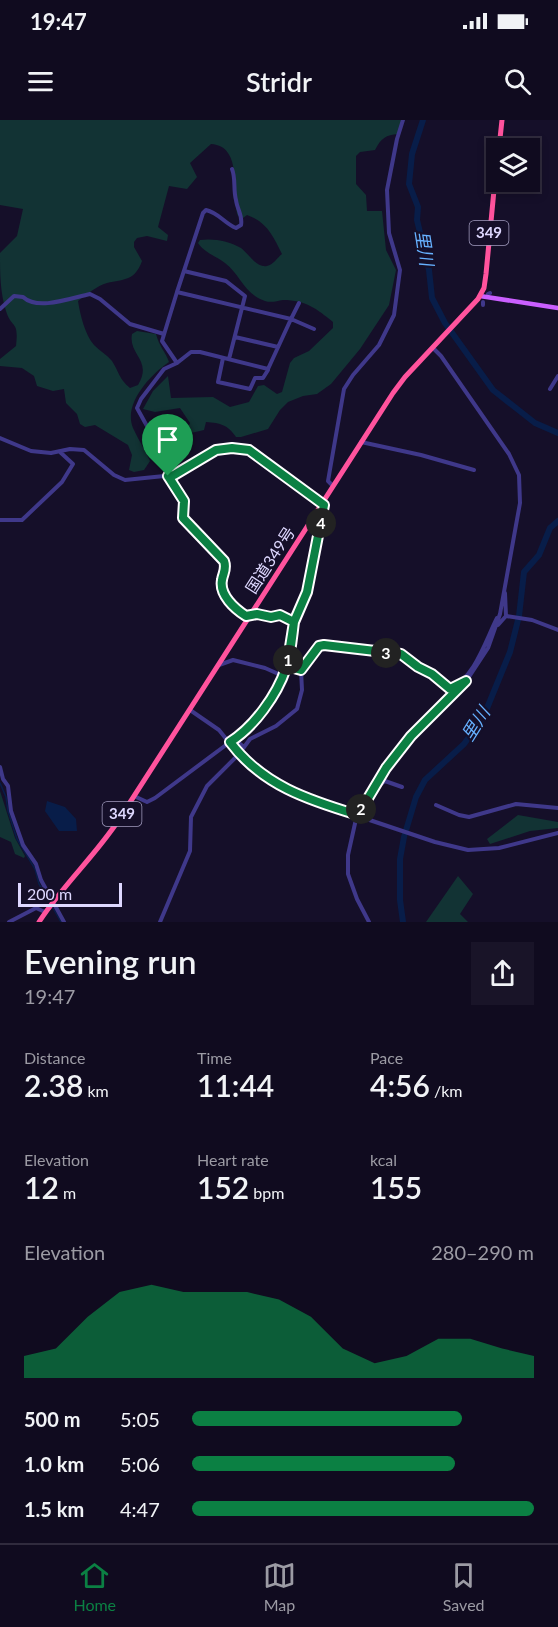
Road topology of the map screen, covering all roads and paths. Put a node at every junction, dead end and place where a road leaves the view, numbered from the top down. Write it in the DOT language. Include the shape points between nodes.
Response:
graph roads {
  1 [pos="403,120"];
  2 [pos="502,120"];
  3 [pos="500,138"];
  4 [pos="232,169"];
  5 [pos="494,192"];
  6 [pos="184,271"];
  7 [pos="177,292"];
  8 [pos="482,301"];
  9 [pos="299,303"];
  10 [pos="242,308"];
  11 [pos="557,308"];
  12 [pos="0,309"];
  13 [pos="291,319"];
  14 [pos="314,329"];
  15 [pos="164,334"];
  16 [pos="235,337"];
  17 [pos="278,347"];
  18 [pos="434,347"];
  19 [pos="223,358"];
  20 [pos="229,359"];
  21 [pos="177,363"];
  22 [pos="268,369"];
  23 [pos="558,376"];
  24 [pos="550,389"];
  25 [pos="0,438"];
  26 [pos="361,442"];
  27 [pos="60,452"];
  28 [pos="474,470"];
  29 [pos="168,476"];
  30 [pos="333,486"];
  31 [pos="322,503"];
  32 [pos="0,520"];
  33 [pos="504,589"];
  34 [pos="501,612"];
  35 [pos="250,616"];
  36 [pos="507,616"];
  37 [pos="294,622"];
  38 [pos="496,627"];
  39 [pos="558,630"];
  40 [pos="218,665"];
  41 [pos="287,666"];
  42 [pos="301,670"];
  43 [pos="283,676"];
  44 [pos="466,681"];
  45 [pos="454,688"];
  46 [pos="190,710"];
  47 [pos="232,741"];
  48 [pos="244,747"];
  49 [pos="239,754"];
  50 [pos="0,767"];
  51 [pos="402,787"];
  52 [pos="374,790"];
  53 [pos="134,796"];
  54 [pos="436,805"];
  55 [pos="558,808"];
  56 [pos="359,816"];
  57 [pos="558,833"];
  58 [pos="52,902"];
  59 [pos="45,912"];
  60 [pos="9,922"];
  61 [pos="39,922"];
  62 [pos="64,922"];
  63 [pos="160,922"];
  64 [pos="369,922"];
  1 -- 30 [label="street" via="387,190 388,233 400,270 394,315 379,345 344,389 328,481"];
  2 -- 3 [label="highway"];
  4 -- 6 [label="street" via="241,225 230,226 218,214 206,210"];
  5 -- 8 [label="highway, 国道349号 / 349"];
  6 -- 7 [label="street"];
  6 -- 10 [label="street" via="226,281 245,296"];
  7 -- 10 [label="street"];
  7 -- 15 [label="street"];
  8 -- 11 [label="main road"];
  8 -- 18 [label="highway, 国道349号 / 349"];
  9 -- 13 [label="street"];
  10 -- 13 [label="street"];
  10 -- 16 [label="street"];
  12 -- 15 [label="street" via="14,296 43,304 90,294 130,324"];
  13 -- 14 [label="street"];
  13 -- 17 [label="street"];
  15 -- 21 [label="street" via="162,341"];
  16 -- 17 [label="street"];
  16 -- 20 [label="street"];
  17 -- 22 [label="street"];
  18 -- 26 [label="highway, 国道349号 / 349" via="400,383"];
  18 -- 33 [label="street" via="509,454 519,475 520,503"];
  19 -- 20 [label="street"];
  19 -- 21 [label="street" via="195,351"];
  19 -- 22 [label="street" via="218,382 250,389 255,378 263,378"];
  20 -- 22 [label="street"];
  21 -- 29 [label="street" via="164,369 137,408 163,455"];
  23 -- 24 [label="street"];
  25 -- 27 [label="street" via="31,452"];
  26 -- 28 [label="street"];
  26 -- 30 [label="highway, 国道349号 / 349"];
  27 -- 29 [label="street" via="84,450 126,480"];
  27 -- 32 [label="street" via="73,464 62,482 22,519"];
  29 -- 31 [label="street" via="216,450 249,450"];
  29 -- 35 [label="street" via="184,501 183,518 224,561 221,583 225,595 238,611"];
  30 -- 31 [label="highway, 国道349号 / 349"];
  31 -- 35 [label="highway, 国道349号 / 349"];
  31 -- 37 [label="street" via="307,592"];
  33 -- 34 [label="street"];
  33 -- 36 [label="street"];
  34 -- 38 [label="street"];
  34 -- 45 [label="street" via="481,654"];
  35 -- 37 [label="street" via="280,615"];
  35 -- 40 [label="highway, 国道349号 / 349"];
  36 -- 38 [label="street"];
  36 -- 39 [label="street"];
  37 -- 41 [label="street"];
  38 -- 44 [label="street" via="488,648"];
  40 -- 43 [label="street" via="234,660"];
  40 -- 46 [label="highway, 国道349号 / 349"];
  41 -- 42 [label="street"];
  41 -- 43 [label="street"];
  42 -- 45 [label="street" via="319,646 324,645 401,654 447,688"];
  42 -- 48 [label="street" via="297,710 250,739"];
  43 -- 47 [label="street" via="270,701"];
  44 -- 45 [label="street"];
  44 -- 52 [label="street" via="411,736"];
  46 -- 47 [label="street"];
  46 -- 53 [label="highway, 国道349号 / 349"];
  47 -- 48 [label="street"];
  47 -- 49 [label="street"];
  47 -- 53 [label="street" via="150,801"];
  48 -- 49 [label="street"];
  49 -- 56 [label="street" via="268,779"];
  49 -- 63 [label="street" via="213,778 194,810 190,850"];
  50 -- 58 [label="street" via="23,845"];
  51 -- 52 [label="street" via="385,781"];
  52 -- 56 [label="street"];
  53 -- 58 [label="highway, 国道349号 / 349" via="106,839"];
  54 -- 55 [label="street" via="469,817 516,804"];
  56 -- 57 [label="street" via="468,850 488,850"];
  56 -- 64 [label="street" via="347,868"];
  58 -- 59 [label="highway, 国道349号 / 349"];
  58 -- 62 [label="street"];
  59 -- 60 [label="street" via="36,908"];
  59 -- 61 [label="highway, 国道349号 / 349"];
}
